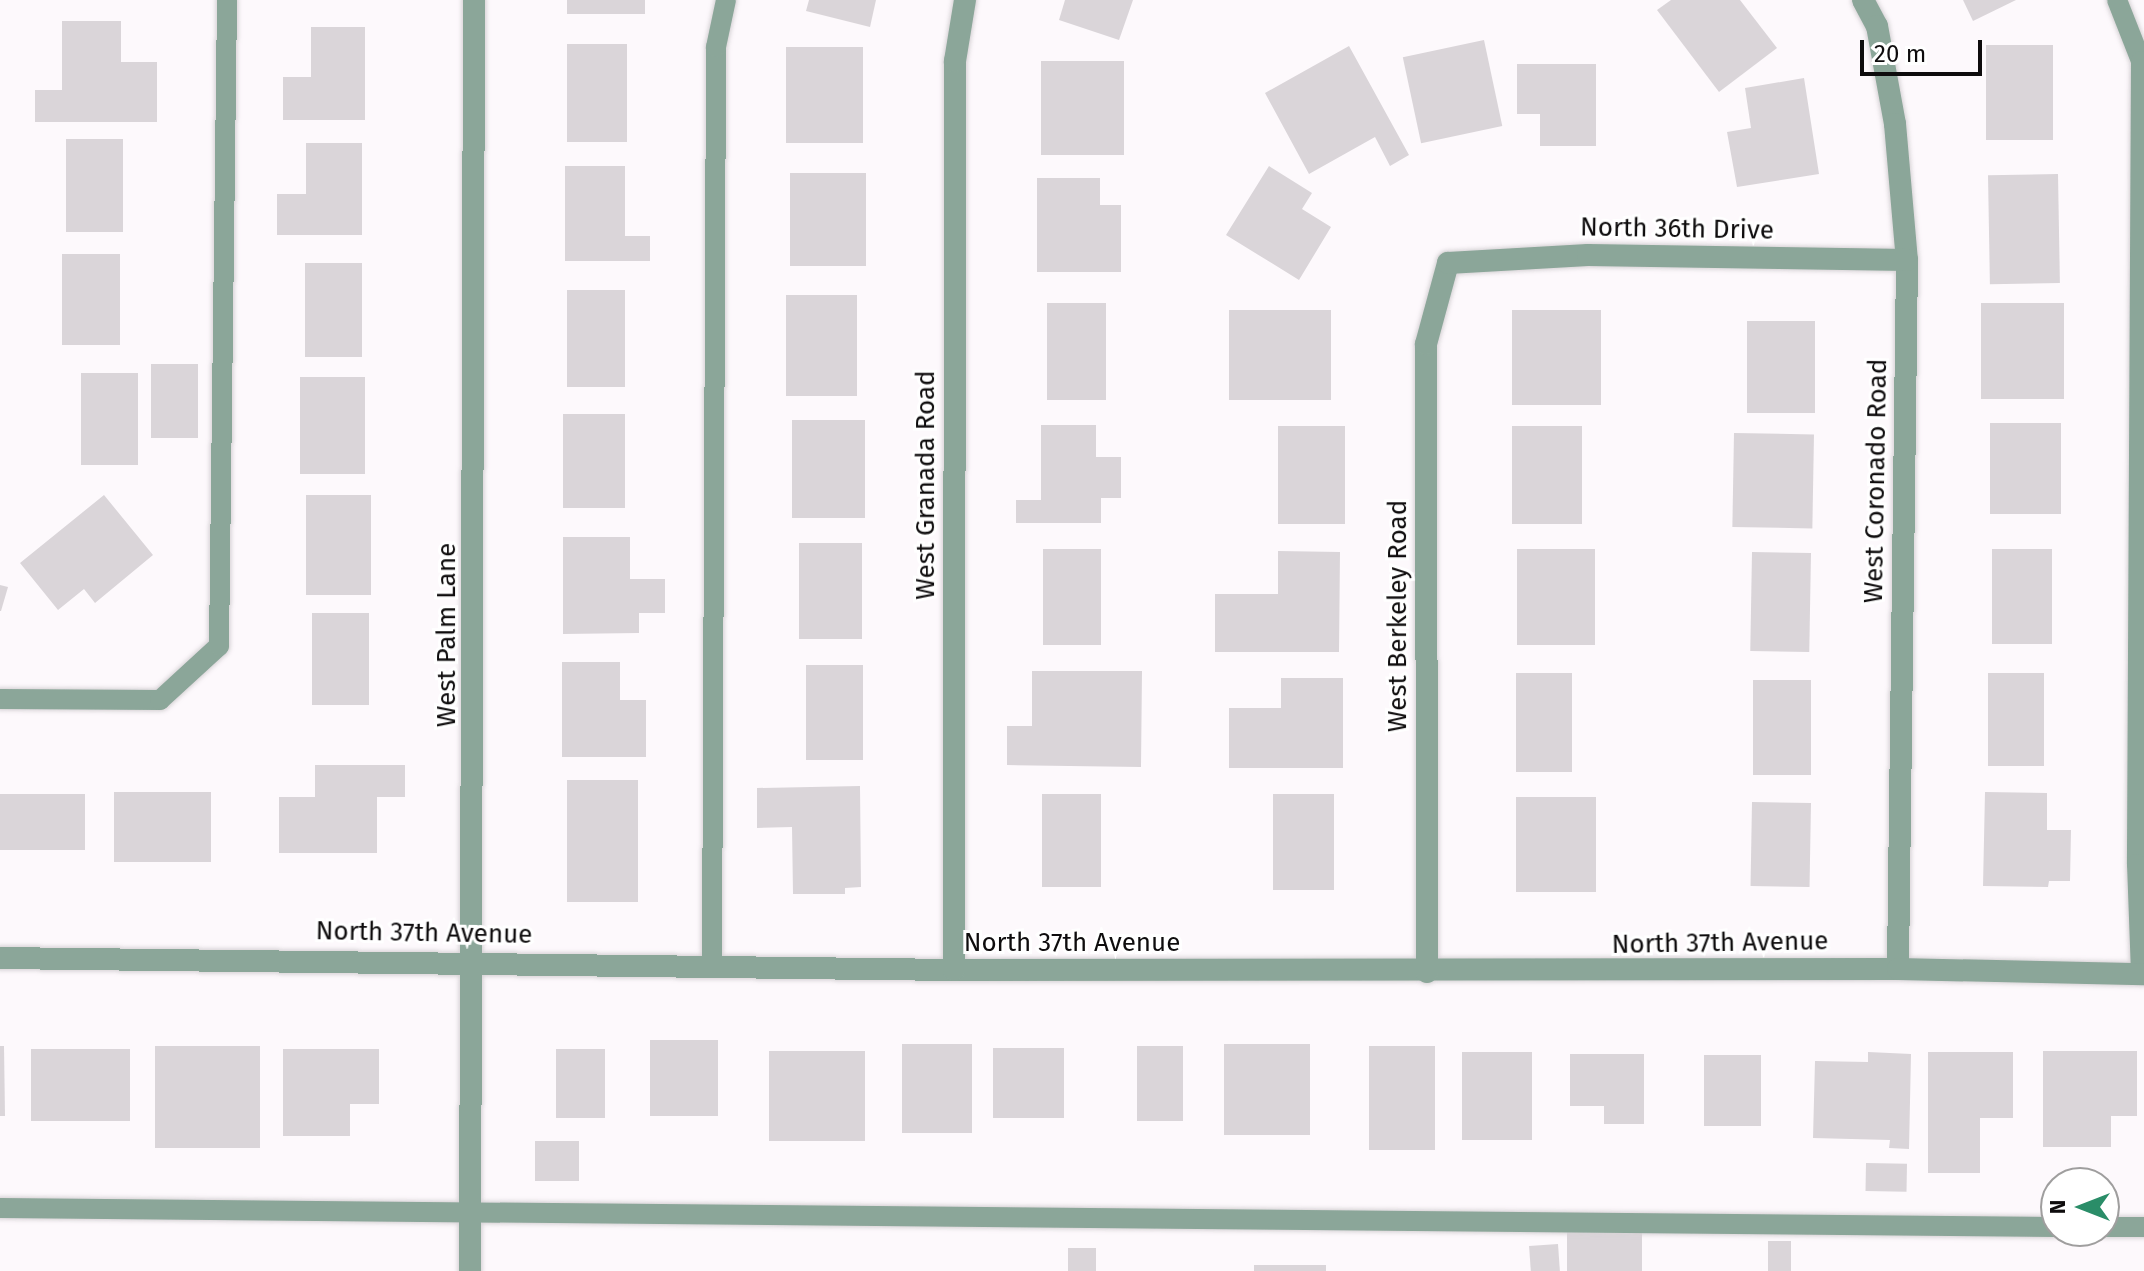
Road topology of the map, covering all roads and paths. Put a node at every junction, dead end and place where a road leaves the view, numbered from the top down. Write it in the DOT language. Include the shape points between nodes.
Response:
graph roads {
  1 [pos="227,0"];
  2 [pos="474,0"];
  3 [pos="726,0"];
  4 [pos="965,0"];
  5 [pos="1863,0"];
  6 [pos="2117,0"];
  7 [pos="1907,260"];
  8 [pos="1448,263"];
  9 [pos="0,699"];
  10 [pos="0,958"];
  11 [pos="473,961"];
  12 [pos="712,966"];
  13 [pos="1898,969"];
  14 [pos="954,970"];
  15 [pos="1427,972"];
  16 [pos="2143,974"];
  17 [pos="0,1208"];
  18 [pos="470,1208"];
  19 [pos="2040,1227"];
  20 [pos="2120,1227"];
  21 [pos="2144,1227"];
  22 [pos="470,1271"];
  1 -- 9 [label="lane" via="219,646 160,700"];
  2 -- 11 [label="street, West Palm Lane"];
  3 -- 12 [label="lane" via="716,47"];
  4 -- 14 [label="street, West Granada Road" via="955,61"];
  5 -- 7 [label="street, West Coronado Road" via="1877,26 1895,124"];
  6 -- 16 [label="lane" via="2141,61"];
  7 -- 8 [label="street, North 36th Drive" via="1588,255"];
  7 -- 13 [label="street, West Coronado Road"];
  8 -- 15 [label="street, West Berkeley Road" via="1426,344"];
  10 -- 11 [label="street, North 37th Avenue"];
  11 -- 12 [label="street, North 37th Avenue"];
  11 -- 18 [label="street, West Palm Lane"];
  12 -- 14 [label="street, North 37th Avenue"];
  13 -- 15 [label="street, North 37th Avenue"];
  13 -- 16 [label="street, North 37th Avenue"];
  14 -- 15 [label="street, North 37th Avenue"];
  17 -- 18 [label="lane"];
  18 -- 19 [label="lane"];
  18 -- 22 [label="street, West Palm Lane"];
  20 -- 21 [label="lane"];
}
